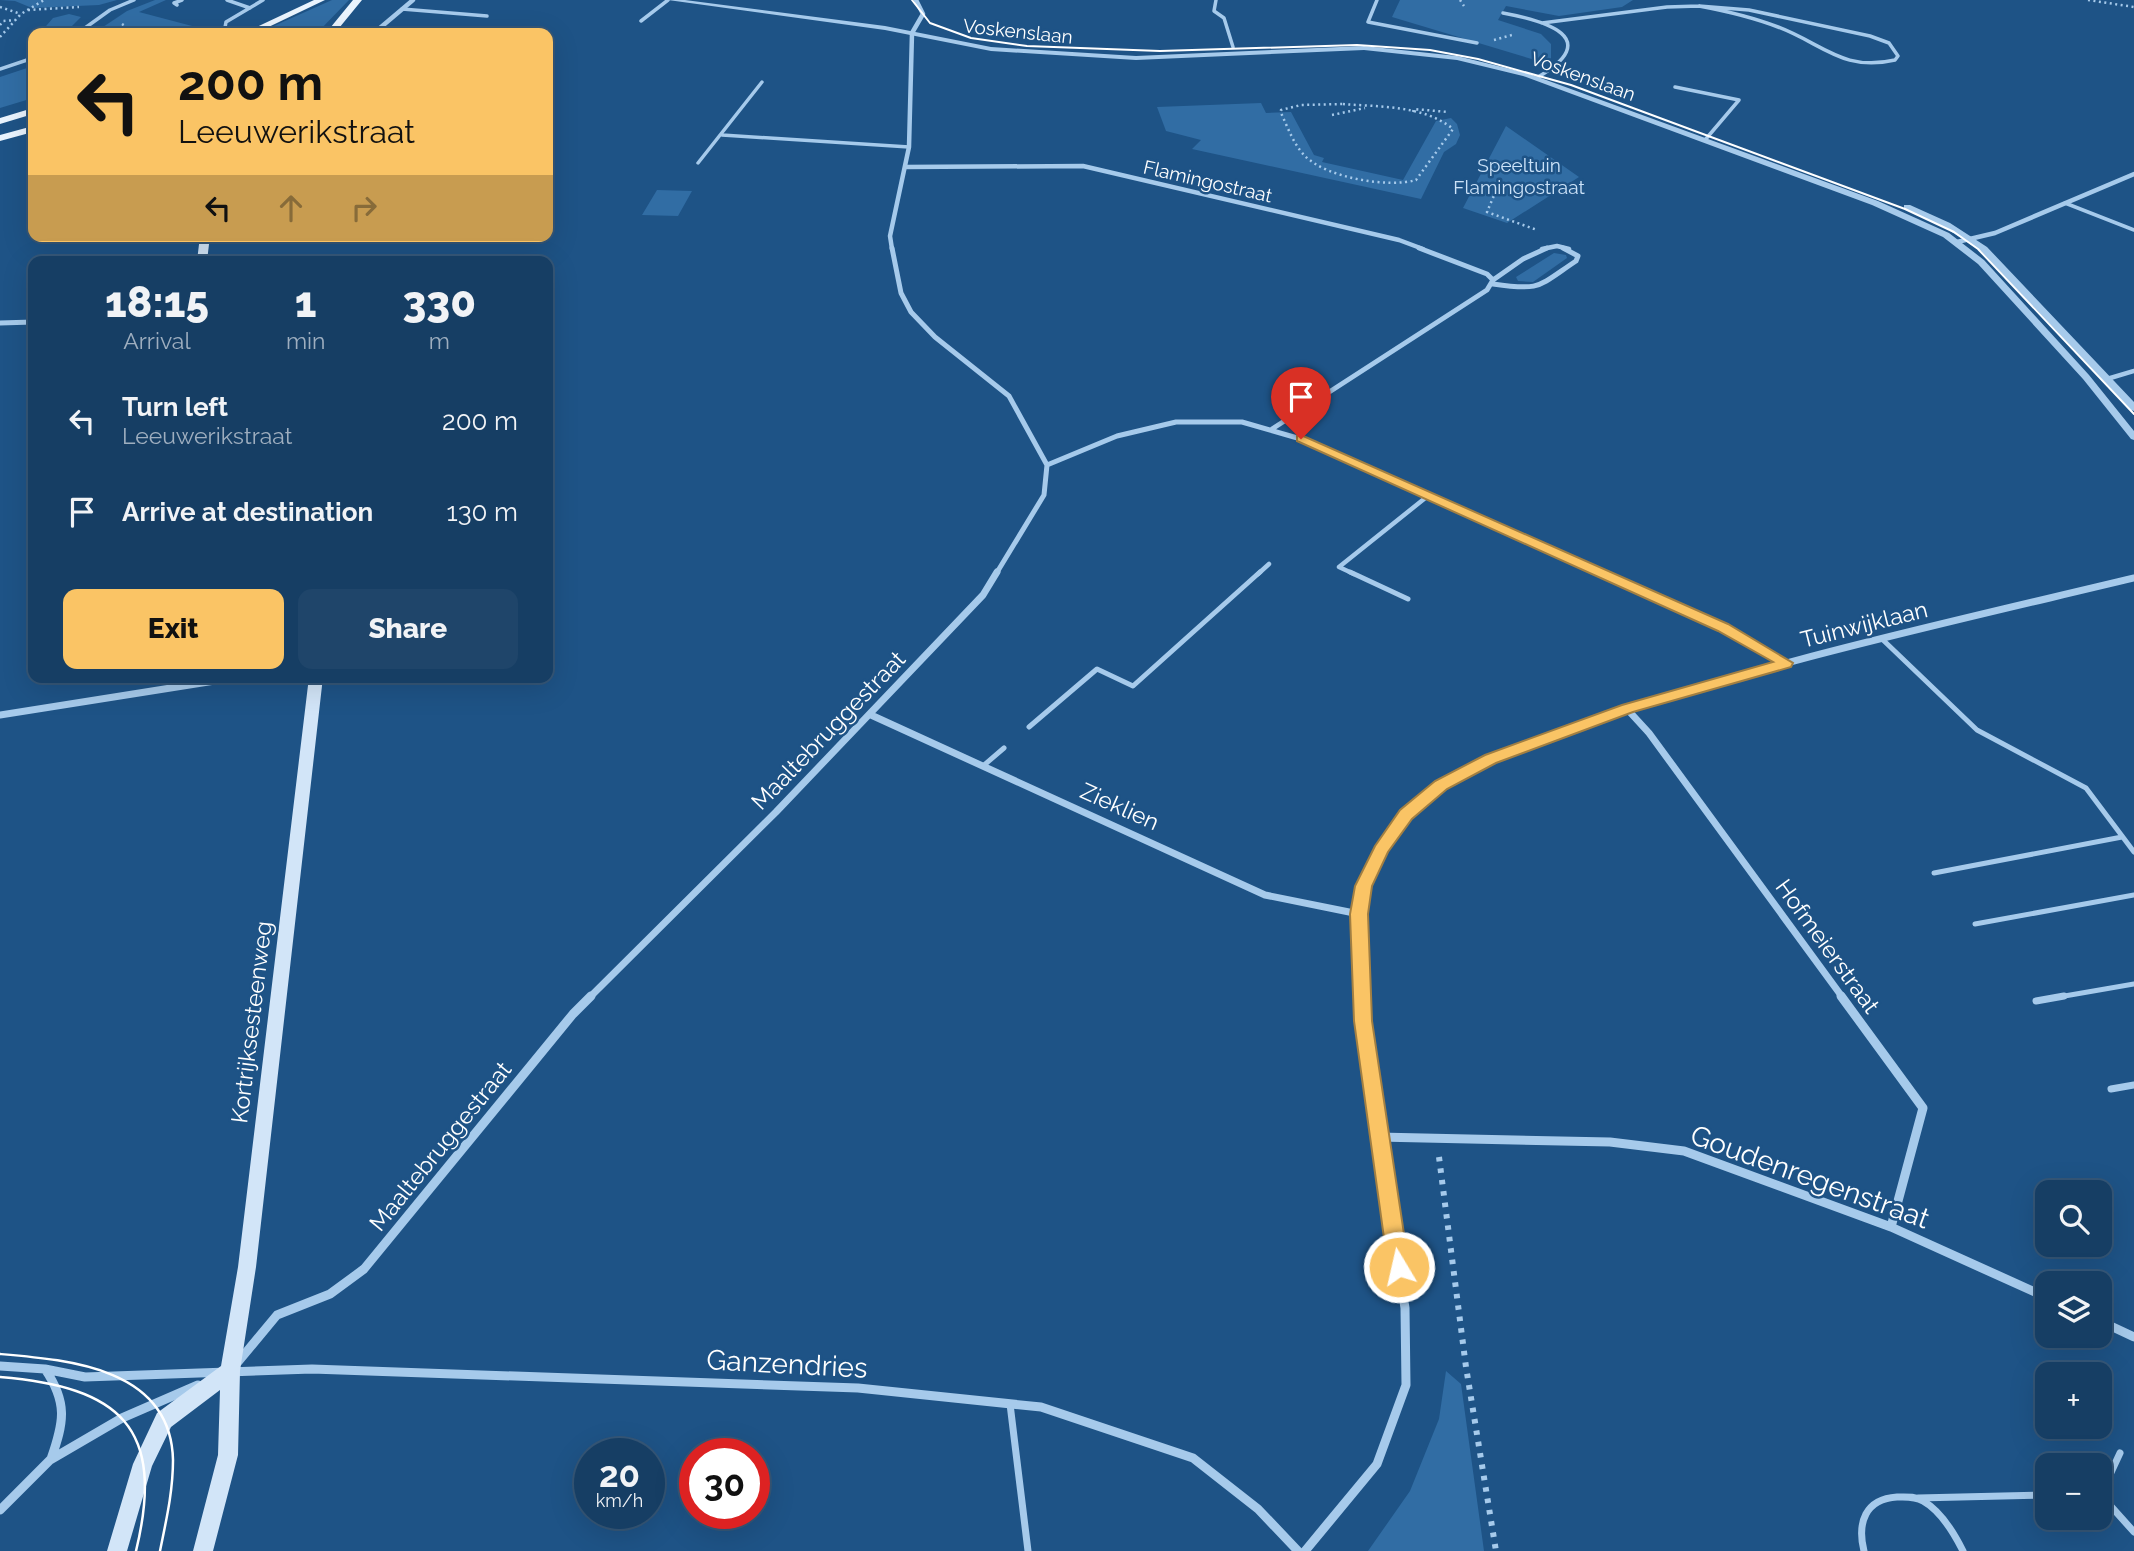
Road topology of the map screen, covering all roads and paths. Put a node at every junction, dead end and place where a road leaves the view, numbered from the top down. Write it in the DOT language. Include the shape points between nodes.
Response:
graph roads {
  1 [pos="44,0"];
  2 [pos="134,0"];
  3 [pos="182,0"];
  4 [pos="228,0"];
  5 [pos="263,0"];
  6 [pos="321,0"];
  7 [pos="358,0"];
  8 [pos="413,0"];
  9 [pos="669,0"];
  10 [pos="916,0"];
  11 [pos="1216,0"];
  12 [pos="1377,0"];
  13 [pos="1460,0"];
  14 [pos="1650,0"];
  15 [pos="2088,0"];
  16 [pos="177,5"];
  17 [pos="1464,6"];
  18 [pos="1699,6"];
  19 [pos="0,7"];
  20 [pos="84,7"];
  21 [pos="2134,7"];
  22 [pos="250,8"];
  23 [pos="402,9"];
  24 [pos="1650,9"];
  25 [pos="28,10"];
  26 [pos="1503,13"];
  27 [pos="21,14"];
  28 [pos="487,16"];
  29 [pos="216,19"];
  30 [pos="16,20"];
  31 [pos="116,21"];
  32 [pos="642,21"];
  33 [pos="226,22"];
  34 [pos="1542,23"];
  35 [pos="0,25"];
  36 [pos="260,26"];
  37 [pos="85,28"];
  38 [pos="128,28"];
  39 [pos="223,28"];
  40 [pos="252,28"];
  41 [pos="257,28"];
  42 [pos="334,28"];
  43 [pos="380,28"];
  44 [pos="912,33"];
  45 [pos="0,37"];
  46 [pos="1477,43"];
  47 [pos="1233,47"];
  48 [pos="28,60"];
  49 [pos="0,69"];
  50 [pos="1541,76"];
  51 [pos="762,82"];
  52 [pos="1675,87"];
  53 [pos="1372,107"];
  54 [pos="1448,112"];
  55 [pos="28,113"];
  56 [pos="1413,113"];
  57 [pos="1418,113"];
  58 [pos="1332,115"];
  59 [pos="1416,118"];
  60 [pos="0,121"];
  61 [pos="28,130"];
  62 [pos="722,135"];
  63 [pos="1707,137"];
  64 [pos="0,138"];
  65 [pos="909,146"];
  66 [pos="698,163"];
  67 [pos="905,167"];
  68 [pos="2134,174"];
  69 [pos="1498,186"];
  70 [pos="2065,203"];
  71 [pos="2134,230"];
  72 [pos="1970,239"];
  73 [pos="1957,242"];
  74 [pos="1550,246"];
  75 [pos="1493,282"];
  76 [pos="28,322"];
  77 [pos="0,323"];
  78 [pos="2134,371"];
  79 [pos="2107,379"];
  80 [pos="2134,408"];
  81 [pos="1272,429"];
  82 [pos="2134,437"];
  83 [pos="1047,465"];
  84 [pos="1429,495"];
  85 [pos="1269,564"];
  86 [pos="2134,578"];
  87 [pos="1408,599"];
  88 [pos="1882,639"];
  89 [pos="1786,663"];
  90 [pos="202,683"];
  91 [pos="315,683"];
  92 [pos="1627,709"];
  93 [pos="0,715"];
  94 [pos="871,715"];
  95 [pos="1030,727"];
  96 [pos="1004,748"];
  97 [pos="983,766"];
  98 [pos="2122,837"];
  99 [pos="2134,852"];
  100 [pos="1934,873"];
  101 [pos="2134,895"];
  102 [pos="1359,914"];
  103 [pos="1975,924"];
  104 [pos="2134,984"];
  105 [pos="2036,1001"];
  106 [pos="2134,1085"];
  107 [pos="2111,1089"];
  108 [pos="1378,1137"];
  109 [pos="1437,1138"];
  110 [pos="1891,1227"];
  111 [pos="2035,1292"];
  112 [pos="2112,1327"];
  113 [pos="2134,1337"];
  114 [pos="0,1366"];
  115 [pos="46,1369"];
  116 [pos="230,1371"];
  117 [pos="1010,1404"];
  118 [pos="2120,1454"];
  119 [pos="50,1460"];
  120 [pos="2112,1470"];
  121 [pos="2035,1495"];
  122 [pos="1919,1498"];
  123 [pos="2112,1507"];
  124 [pos="0,1510"];
  125 [pos="2134,1532"];
  126 [pos="117,1551"];
  127 [pos="203,1551"];
  128 [pos="1028,1551"];
  129 [pos="1298,1551"];
  130 [pos="1305,1551"];
  131 [pos="1496,1551"];
  132 [pos="1864,1551"];
  133 [pos="1963,1551"];
  1 -- 25 [label="path"];
  2 -- 37 [label="lane"];
  3 -- 16 [label="lane" via="174,3"];
  4 -- 22 [label="lane"];
  5 -- 22 [label="lane"];
  6 -- 36 [label="main road"];
  7 -- 42 [label="main road"];
  8 -- 23 [label="street"];
  9 -- 32 [label="lane"];
  9 -- 44 [label="street, Voskenslaan"];
  10 -- 44 [label="street" via="923,14"];
  11 -- 47 [label="lane" via="1214,11 1224,18"];
  12 -- 46 [label="street" via="1368,22"];
  13 -- 17 [label="path"];
  14 -- 24 [label="lane"];
  15 -- 21 [label="path"];
  18 -- 18 [label="lane" via="1782,28 1847,61 1878,64 1898,56 1889,43 1870,36 1749,10"];
  18 -- 24 [label="lane"];
  19 -- 27 [label="path"];
  20 -- 25 [label="path"];
  22 -- 33 [label="lane"];
  23 -- 28 [label="lane"];
  23 -- 43 [label="street"];
  24 -- 34 [label="lane"];
  25 -- 27 [label="path"];
  26 -- 34 [label="lane"];
  27 -- 30 [label="path"];
  29 -- 33 [label="lane"];
  30 -- 35 [label="path"];
  30 -- 45 [label="path"];
  31 -- 38 [label="path"];
  33 -- 39 [label="lane"];
  34 -- 50 [label="lane" via="1561,33 1568,44 1564,58"];
  36 -- 40 [label="main road"];
  36 -- 41 [label="main road"];
  44 -- 47 [label="street, Voskenslaan" via="1110,49"];
  44 -- 50 [label="street, Voskenslaan" via="991,49 1125,58 1388,49"];
  44 -- 65 [label="street"];
  47 -- 50 [label="street, Voskenslaan" via="1402,46 1472,55"];
  48 -- 49 [label="lane"];
  50 -- 63 [label="street, Voskenslaan"];
  51 -- 62 [label="lane"];
  52 -- 63 [label="lane" via="1739,100"];
  53 -- 56 [label="path"];
  53 -- 57 [label="path" via="1301,105 1280,113 1303,153 1315,163 1394,184 1424,174 1453,129 1437,117"];
  53 -- 58 [label="path"];
  54 -- 56 [label="path" via="1414,108"];
  55 -- 60 [label="main road"];
  56 -- 57 [label="path"];
  57 -- 59 [label="path"];
  61 -- 64 [label="main road"];
  62 -- 65 [label="lane"];
  62 -- 66 [label="lane"];
  63 -- 72 [label="street, Voskenslaan" via="1922,213"];
  63 -- 73 [label="street, Voskenslaan" via="1898,213"];
  65 -- 67 [label="street"];
  67 -- 75 [label="street, Flamingostraat" via="1083,166 1399,240 1487,274"];
  67 -- 83 [label="street" via="890,236 901,293 911,312 935,337 1009,396"];
  68 -- 70 [label="street"];
  69 -- 74 [label="path" via="1487,212 1540,231"];
  70 -- 71 [label="lane"];
  70 -- 72 [label="street"];
  72 -- 73 [label="street"];
  72 -- 79 [label="street, Voskenslaan"];
  73 -- 82 [label="street, Voskenslaan" via="1981,262 2086,377"];
  74 -- 75 [label="street"];
  74 -- 75 [label="street, Flamingostraat" via="1573,250 1576,261 1529,289"];
  75 -- 81 [label="street"];
  76 -- 77 [label="street"];
  78 -- 79 [label="lane"];
  79 -- 80 [label="street, Voskenslaan"];
  81 -- 83 [label="street" via="1242,422 1176,422 1117,436"];
  81 -- 84 [label="street"];
  83 -- 94 [label="street, Maaltebruggestraat" via="1044,495 984,595"];
  84 -- 87 [label="lane" via="1339,567"];
  84 -- 89 [label="street" via="1723,628"];
  85 -- 95 [label="lane" via="1133,686 1097,669"];
  86 -- 88 [label="street, Tuinwijklaan"];
  88 -- 89 [label="street, Tuinwijklaan"];
  88 -- 98 [label="lane" via="1977,730 2086,788"];
  89 -- 92 [label="street, Tuinwijklaan"];
  90 -- 93 [label="street"];
  91 -- 116 [label="main road, Kortrijksesteenweg" via="249,1250"];
  92 -- 102 [label="street, Tuinwijklaan" via="1490,759 1441,785 1406,814 1380,850 1363,886"];
  92 -- 110 [label="street, Hofmeierstraat" via="1923,1108"];
  94 -- 97 [label="street, Zieklien"];
  94 -- 116 [label="street, Maaltebruggestraat" via="573,1014 364,1269 330,1294 276,1315"];
  96 -- 97 [label="lane"];
  97 -- 102 [label="street, Zieklien" via="1265,895"];
  98 -- 99 [label="lane"];
  98 -- 100 [label="lane"];
  101 -- 103 [label="lane"];
  102 -- 108 [label="street, Tuinwijklaan" via="1363,1021"];
  104 -- 105 [label="lane"];
  106 -- 107 [label="lane"];
  108 -- 109 [label="street, Goudenregenstraat"];
  108 -- 130 [label="street, Tuinwijklaan" via="1405,1308 1405,1385 1377,1464"];
  109 -- 110 [label="street, Goudenregenstraat" via="1610,1142 1684,1151"];
  109 -- 131 [label="path" via="1466,1367"];
  110 -- 111 [label="street, Goudenregenstraat"];
  112 -- 113 [label="street"];
  114 -- 115 [label="street, Ganzendries"];
  115 -- 116 [label="street, Ganzendries" via="113,1378"];
  115 -- 119 [label="street" via="64,1407"];
  116 -- 117 [label="street, Ganzendries" via="312,1368 858,1388"];
  116 -- 119 [label="street" via="122,1418"];
  116 -- 126 [label="main road" via="164,1420 143,1464"];
  116 -- 127 [label="main road, Kortrijksesteenweg" via="228,1455"];
  117 -- 128 [label="lane"];
  117 -- 129 [label="street, Ganzendries" via="1041,1407 1193,1458 1258,1509"];
  118 -- 120 [label="lane"];
  119 -- 124 [label="street"];
  121 -- 122 [label="lane"];
  122 -- 132 [label="lane" via="1894,1497 1866,1508 1859,1538"];
  122 -- 133 [label="lane" via="1955,1534"];
  123 -- 125 [label="lane"];
}
